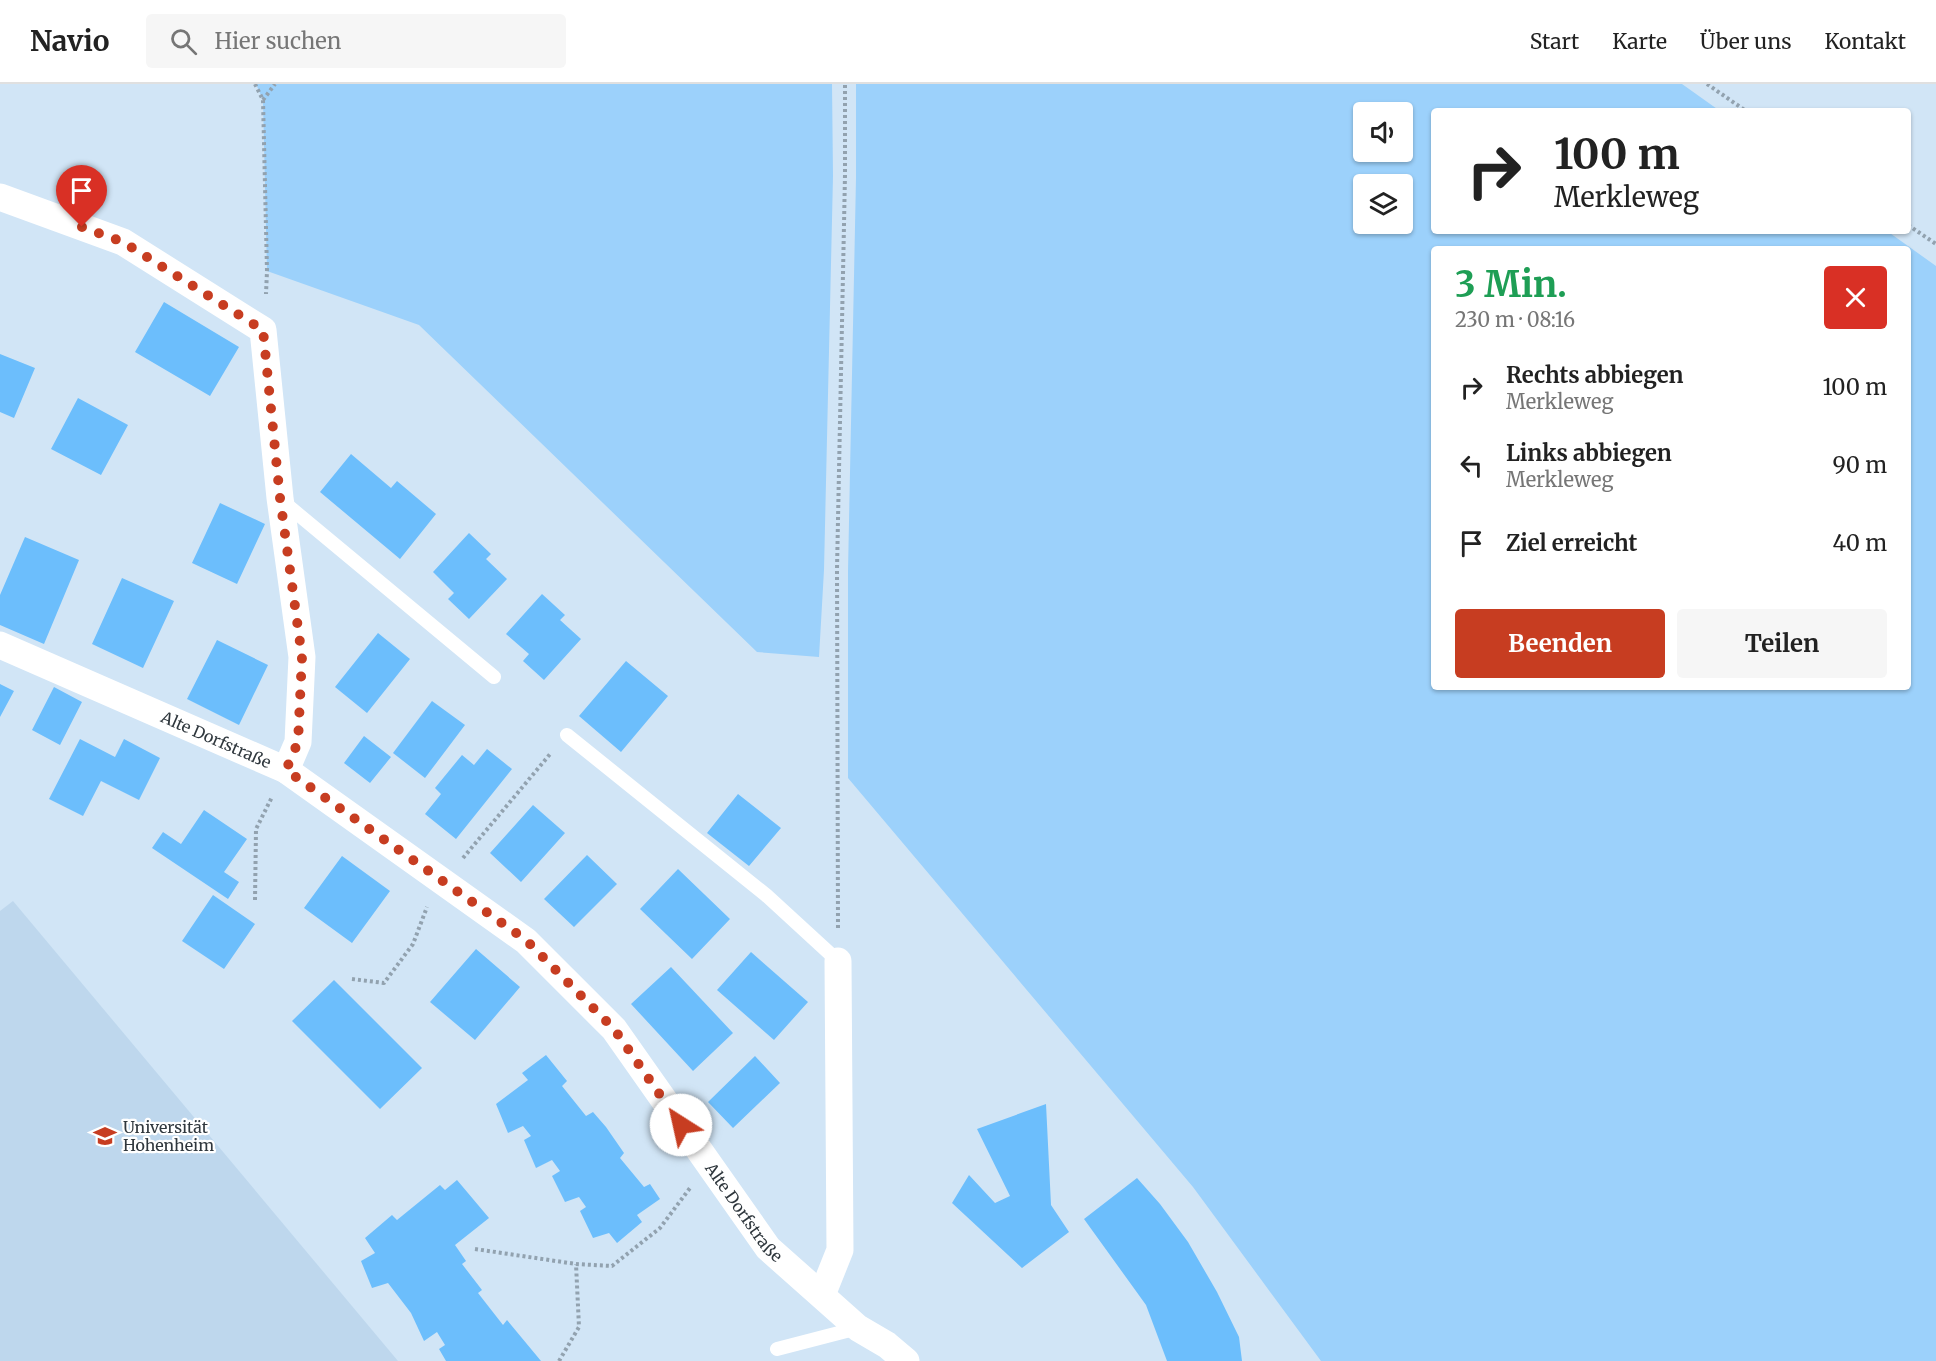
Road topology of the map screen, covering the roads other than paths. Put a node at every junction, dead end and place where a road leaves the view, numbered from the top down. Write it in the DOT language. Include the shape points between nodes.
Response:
graph roads {
  1 [pos="0,197"];
  2 [pos="280,498"];
  3 [pos="0,645"];
  4 [pos="494,677"];
  5 [pos="567,735"];
  6 [pos="286,770"];
  7 [pos="838,961"];
  8 [pos="822,1295"];
  9 [pos="858,1328"];
  10 [pos="777,1349"];
  11 [pos="906,1361"];
  1 -- 2 [label="street" via="123,242 263,330"];
  2 -- 4 [label="lane"];
  2 -- 6 [label="street" via="302,657 298,742"];
  3 -- 6 [label="street, Alte Dorfstraße"];
  5 -- 7 [label="lane" via="766,895"];
  6 -- 8 [label="street, Alte Dorfstraße" via="526,940 614,1029 768,1248"];
  7 -- 8 [label="street" via="840,1250"];
  8 -- 9 [label="street, Alte Dorfstraße"];
  9 -- 10 [label="lane"];
  9 -- 11 [label="street, Alte Dorfstraße"];
}
